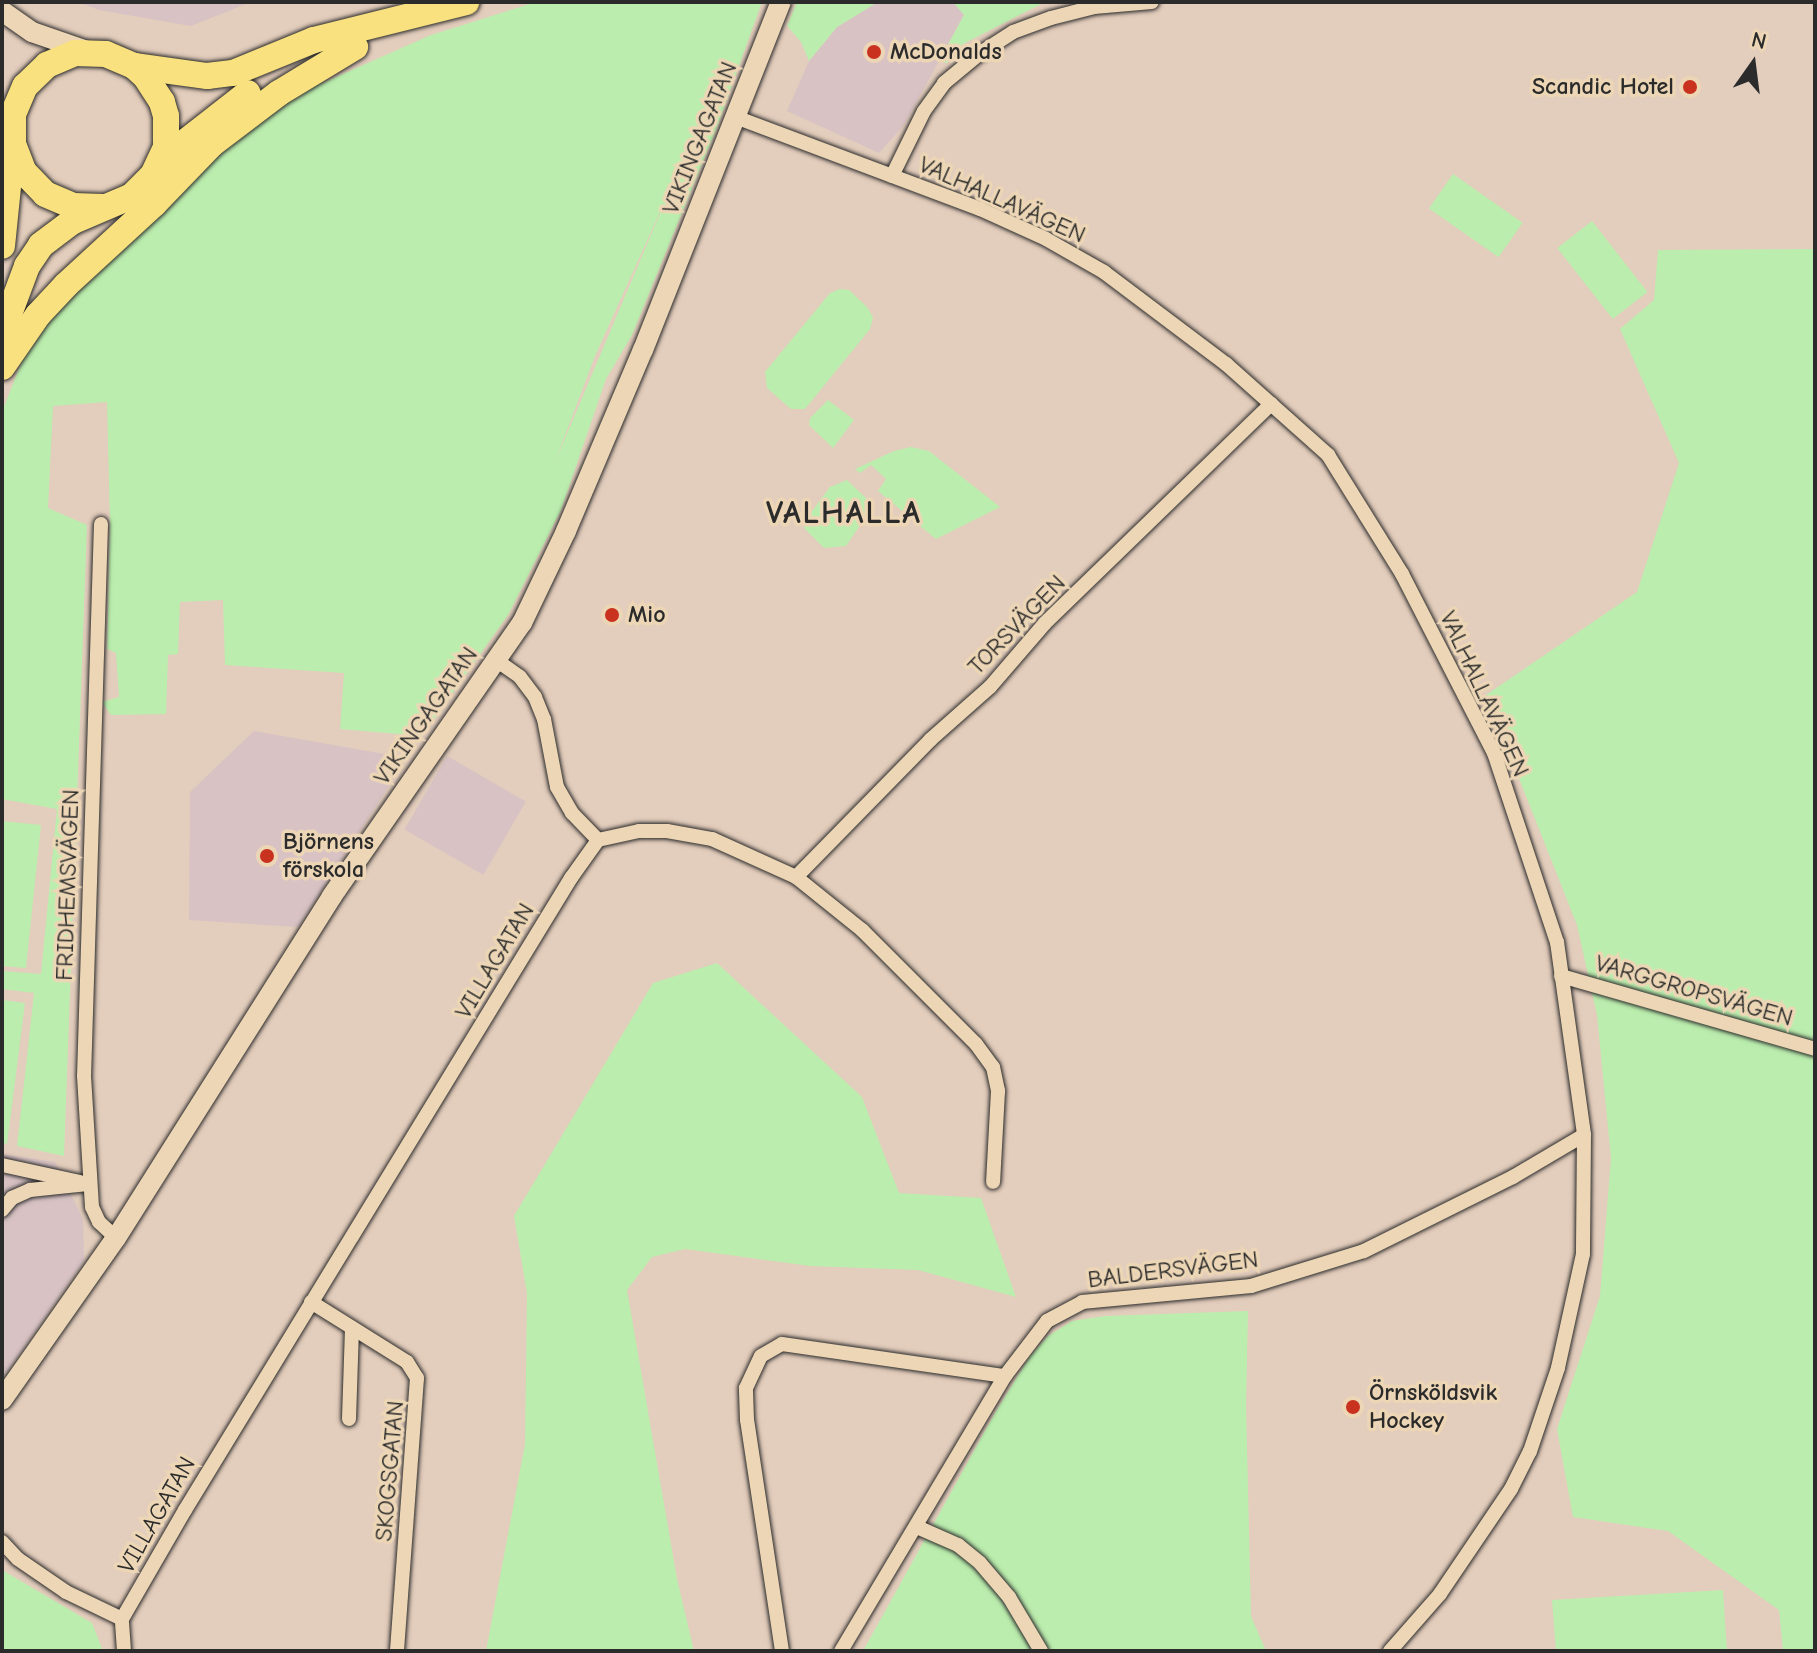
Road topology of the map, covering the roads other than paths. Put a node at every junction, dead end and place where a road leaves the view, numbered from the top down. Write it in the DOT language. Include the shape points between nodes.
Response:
graph roads {
  1 [pos="466,2"];
  2 [pos="781,2"];
  3 [pos="1152,2"];
  4 [pos="2,11"];
  5 [pos="426,13"];
  6 [pos="355,47"];
  7 [pos="91,52"];
  8 [pos="134,66"];
  9 [pos="2,101"];
  10 [pos="738,118"];
  11 [pos="12,136"];
  12 [pos="161,161"];
  13 [pos="892,176"];
  14 [pos="103,207"];
  15 [pos="2,246"];
  16 [pos="2,333"];
  17 [pos="2,367"];
  18 [pos="1271,404"];
  19 [pos="101,524"];
  20 [pos="496,660"];
  21 [pos="598,840"];
  22 [pos="796,877"];
  23 [pos="1561,976"];
  24 [pos="1815,1049"];
  25 [pos="1584,1135"];
  26 [pos="2,1165"];
  27 [pos="993,1182"];
  28 [pos="88,1184"];
  29 [pos="2,1210"];
  30 [pos="116,1238"];
  31 [pos="311,1302"];
  32 [pos="352,1328"];
  33 [pos="1005,1376"];
  34 [pos="2,1400"];
  35 [pos="349,1419"];
  36 [pos="917,1527"];
  37 [pos="2,1542"];
  38 [pos="122,1619"];
  39 [pos="124,1651"];
  40 [pos="397,1651"];
  41 [pos="782,1651"];
  42 [pos="841,1651"];
  43 [pos="1041,1651"];
  44 [pos="1390,1651"];
  1 -- 5 [label="highway"];
  2 -- 10 [label="street, VIKINGAGATAN"];
  3 -- 13 [label="street" via="1094,7 1051,18 1013,32 979,54 944,83 924,111"];
  4 -- 7 [label="street" via="32,32"];
  5 -- 6 [label="highway"];
  5 -- 8 [label="highway" via="314,40 233,73 207,76"];
  6 -- 12 [label="highway" via="240,98"];
  6 -- 17 [label="highway" via="279,93 212,144 59,291"];
  7 -- 8 [label="highway"];
  7 -- 11 [label="highway" via="61,58 35,74 18,99"];
  8 -- 12 [label="highway" via="155,88 166,116"];
  9 -- 11 [label="street"];
  10 -- 13 [label="street, VALHALLAVÄGEN"];
  10 -- 20 [label="street, VIKINGAGATAN" via="566,531 522,623"];
  11 -- 14 [label="highway" via="24,172 45,194 73,206"];
  11 -- 15 [label="highway"];
  12 -- 14 [label="highway" via="132,196"];
  13 -- 18 [label="street, VALHALLAVÄGEN" via="1036,234 1104,272"];
  14 -- 16 [label="highway" via="41,245 27,266"];
  18 -- 22 [label="street, TORSVÄGEN" via="1045,623 990,687 930,740"];
  18 -- 23 [label="street, VALHALLAVÄGEN" via="1328,455 1402,574 1494,753 1557,942"];
  19 -- 28 [label="street, FRIDHEMSVÄGEN" via="84,1076"];
  20 -- 21 [label="street" via="520,677 535,697 557,787 572,813"];
  20 -- 30 [label="street, VIKINGAGATAN" via="332,896"];
  21 -- 22 [label="street" via="639,831 687,832 733,846"];
  21 -- 31 [label="street, VILLAGATAN"];
  22 -- 27 [label="street" via="862,930 986,1055 998,1091"];
  23 -- 24 [label="street, VARGGROPSVÄGEN"];
  23 -- 25 [label="street, VALHALLAVÄGEN"];
  25 -- 33 [label="street, BALDERSVÄGEN" via="1364,1251 1251,1286 1072,1306 1047,1321"];
  25 -- 44 [label="street, VALHALLAVÄGEN" via="1583,1254 1544,1413 1511,1489 1440,1594"];
  26 -- 28 [label="street"];
  28 -- 29 [label="street" via="30,1190"];
  28 -- 30 [label="street, FRIDHEMSVÄGEN" via="95,1216"];
  30 -- 34 [label="street, VIKINGAGATAN"];
  31 -- 32 [label="street, SKOGSGATAN"];
  31 -- 38 [label="street, VILLAGATAN"];
  32 -- 35 [label="street"];
  32 -- 40 [label="street, SKOGSGATAN" via="407,1362 419,1386"];
  33 -- 36 [label="street, BALDERSVÄGEN"];
  33 -- 41 [label="street" via="782,1344 761,1356 746,1388 747,1420"];
  36 -- 42 [label="street, BALDERSVÄGEN"];
  36 -- 43 [label="street" via="958,1545 980,1563 1009,1597"];
  37 -- 38 [label="street" via="55,1585"];
  38 -- 39 [label="street"];
}
